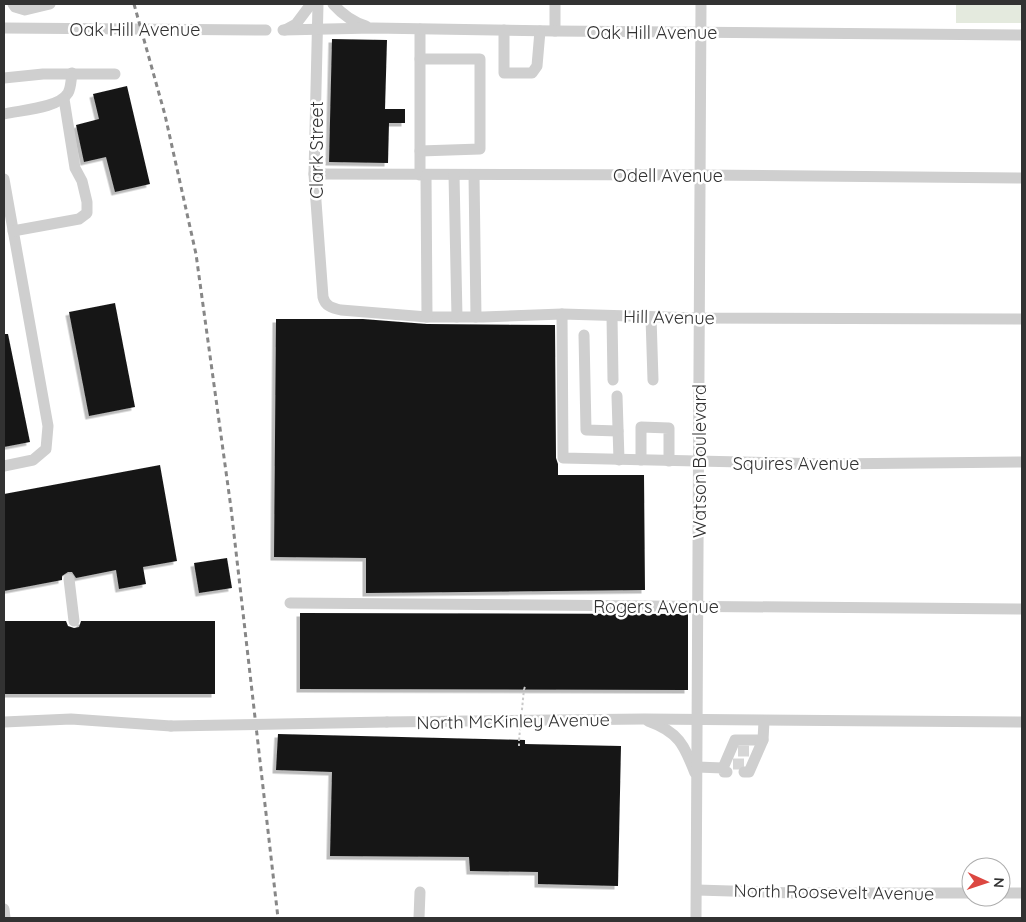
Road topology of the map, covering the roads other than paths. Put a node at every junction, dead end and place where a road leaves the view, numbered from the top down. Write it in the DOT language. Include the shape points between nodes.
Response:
graph roads {
  1 [pos="13,4"];
  2 [pos="50,4"];
  3 [pos="310,4"];
  4 [pos="318,4"];
  5 [pos="333,4"];
  6 [pos="555,4"];
  7 [pos="701,4"];
  8 [pos="4,28"];
  9 [pos="373,28"];
  10 [pos="420,29"];
  11 [pos="266,30"];
  12 [pos="318,30"];
  13 [pos="504,30"];
  14 [pos="540,31"];
  15 [pos="555,31"];
  16 [pos="701,32"];
  17 [pos="1022,35"];
  18 [pos="420,59"];
  19 [pos="72,73"];
  20 [pos="115,74"];
  21 [pos="4,78"];
  22 [pos="64,99"];
  23 [pos="4,114"];
  24 [pos="420,151"];
  25 [pos="314,174"];
  26 [pos="474,174"];
  27 [pos="423,175"];
  28 [pos="454,175"];
  29 [pos="700,175"];
  30 [pos="1022,178"];
  31 [pos="4,186"];
  32 [pos="13,231"];
  33 [pos="323,297"];
  34 [pos="562,314"];
  35 [pos="612,316"];
  36 [pos="427,317"];
  37 [pos="457,317"];
  38 [pos="476,317"];
  39 [pos="651,317"];
  40 [pos="700,318"];
  41 [pos="1022,319"];
  42 [pos="584,335"];
  43 [pos="613,380"];
  44 [pos="654,380"];
  45 [pos="617,396"];
  46 [pos="618,431"];
  47 [pos="619,460"];
  48 [pos="641,460"];
  49 [pos="669,461"];
  50 [pos="698,462"];
  51 [pos="1022,462"];
  52 [pos="7,465"];
  53 [pos="69,579"];
  54 [pos="290,603"];
  55 [pos="699,606"];
  56 [pos="1022,610"];
  57 [pos="74,621"];
  58 [pos="644,719"];
  59 [pos="699,721"];
  60 [pos="735,721"];
  61 [pos="764,721"];
  62 [pos="4,722"];
  63 [pos="1022,722"];
  64 [pos="763,740"];
  65 [pos="734,747"];
  66 [pos="747,767"];
  67 [pos="697,772"];
  68 [pos="697,890"];
  69 [pos="420,892"];
  70 [pos="961,893"];
  71 [pos="4,909"];
  72 [pos="6,918"];
  73 [pos="419,918"];
  74 [pos="696,918"];
  1 -- 2 [label="street" via="15,8 25,10"];
  3 -- 12 [label="street, Oak Hill Avenue" via="296,24 284,30"];
  4 -- 12 [label="street, Clark Street"];
  5 -- 9 [label="street" via="343,15"];
  6 -- 15 [label="street"];
  7 -- 16 [label="street, Watson Boulevard"];
  8 -- 11 [label="street, Oak Hill Avenue"];
  9 -- 10 [label="street, Oak Hill Avenue"];
  9 -- 12 [label="street, Oak Hill Avenue"];
  10 -- 13 [label="street, Oak Hill Avenue"];
  10 -- 18 [label="street"];
  12 -- 25 [label="street, Clark Street"];
  13 -- 14 [label="street, Oak Hill Avenue"];
  13 -- 14 [label="street" via="504,73 532,74 537,66"];
  14 -- 15 [label="street, Oak Hill Avenue"];
  15 -- 16 [label="street, Oak Hill Avenue"];
  16 -- 17 [label="street, Oak Hill Avenue"];
  16 -- 29 [label="street, Watson Boulevard"];
  18 -- 24 [label="street"];
  18 -- 24 [label="street" via="480,59 480,150"];
  19 -- 20 [label="street"];
  19 -- 21 [label="street"];
  19 -- 22 [label="street" via="70,91"];
  22 -- 23 [label="street" via="55,104"];
  22 -- 32 [label="street" via="75,168 82,181 87,213 79,219"];
  24 -- 27 [label="street"];
  25 -- 27 [label="street, Odell Avenue"];
  25 -- 33 [label="street, Clark Street"];
  26 -- 28 [label="street, Odell Avenue"];
  26 -- 29 [label="street, Odell Avenue"];
  26 -- 38 [label="street"];
  27 -- 28 [label="street, Odell Avenue"];
  27 -- 36 [label="street"];
  28 -- 37 [label="street"];
  29 -- 30 [label="street, Odell Avenue"];
  29 -- 40 [label="street, Watson Boulevard"];
  31 -- 32 [label="street"];
  32 -- 52 [label="street" via="48,426 46,449 33,460"];
  33 -- 36 [label="street, Hill Avenue" via="332,308 341,310"];
  34 -- 35 [label="street, Hill Avenue"];
  34 -- 38 [label="street, Hill Avenue"];
  34 -- 47 [label="street, Squires Avenue" via="563,458"];
  35 -- 39 [label="street, Hill Avenue"];
  35 -- 43 [label="street"];
  36 -- 37 [label="street, Hill Avenue"];
  37 -- 38 [label="street, Hill Avenue"];
  39 -- 40 [label="street, Hill Avenue"];
  39 -- 44 [label="street"];
  40 -- 41 [label="street, Hill Avenue"];
  40 -- 50 [label="street, Watson Boulevard"];
  42 -- 46 [label="street" via="586,430"];
  45 -- 46 [label="street"];
  46 -- 47 [label="street"];
  47 -- 48 [label="street, Squires Avenue"];
  48 -- 49 [label="street, Squires Avenue"];
  48 -- 49 [label="street" via="641,428 669,428"];
  49 -- 50 [label="street, Squires Avenue"];
  50 -- 51 [label="street, Squires Avenue"];
  50 -- 55 [label="street, Watson Boulevard"];
  53 -- 57 [label="street"];
  54 -- 55 [label="street, Rogers Avenue"];
  55 -- 56 [label="street, Rogers Avenue"];
  55 -- 59 [label="street, Watson Boulevard"];
  58 -- 59 [label="street, North McKinley Avenue"];
  58 -- 62 [label="street, North McKinley Avenue, bridge" via="171,726 71,719"];
  58 -- 67 [label="street" via="674,734 684,745"];
  59 -- 60 [label="street, North McKinley Avenue"];
  59 -- 67 [label="street, Watson Boulevard"];
  60 -- 61 [label="street, North McKinley Avenue"];
  60 -- 65 [label="street"];
  61 -- 63 [label="street, North McKinley Avenue"];
  61 -- 64 [label="street"];
  64 -- 65 [label="street"];
  64 -- 66 [label="street"];
  65 -- 67 [label="street" via="727,767"];
  67 -- 68 [label="street, Watson Boulevard"];
  68 -- 70 [label="street, North Roosevelt Avenue"];
  68 -- 74 [label="street, Watson Boulevard"];
  69 -- 73 [label="street"];
  71 -- 72 [label="street"];
}
